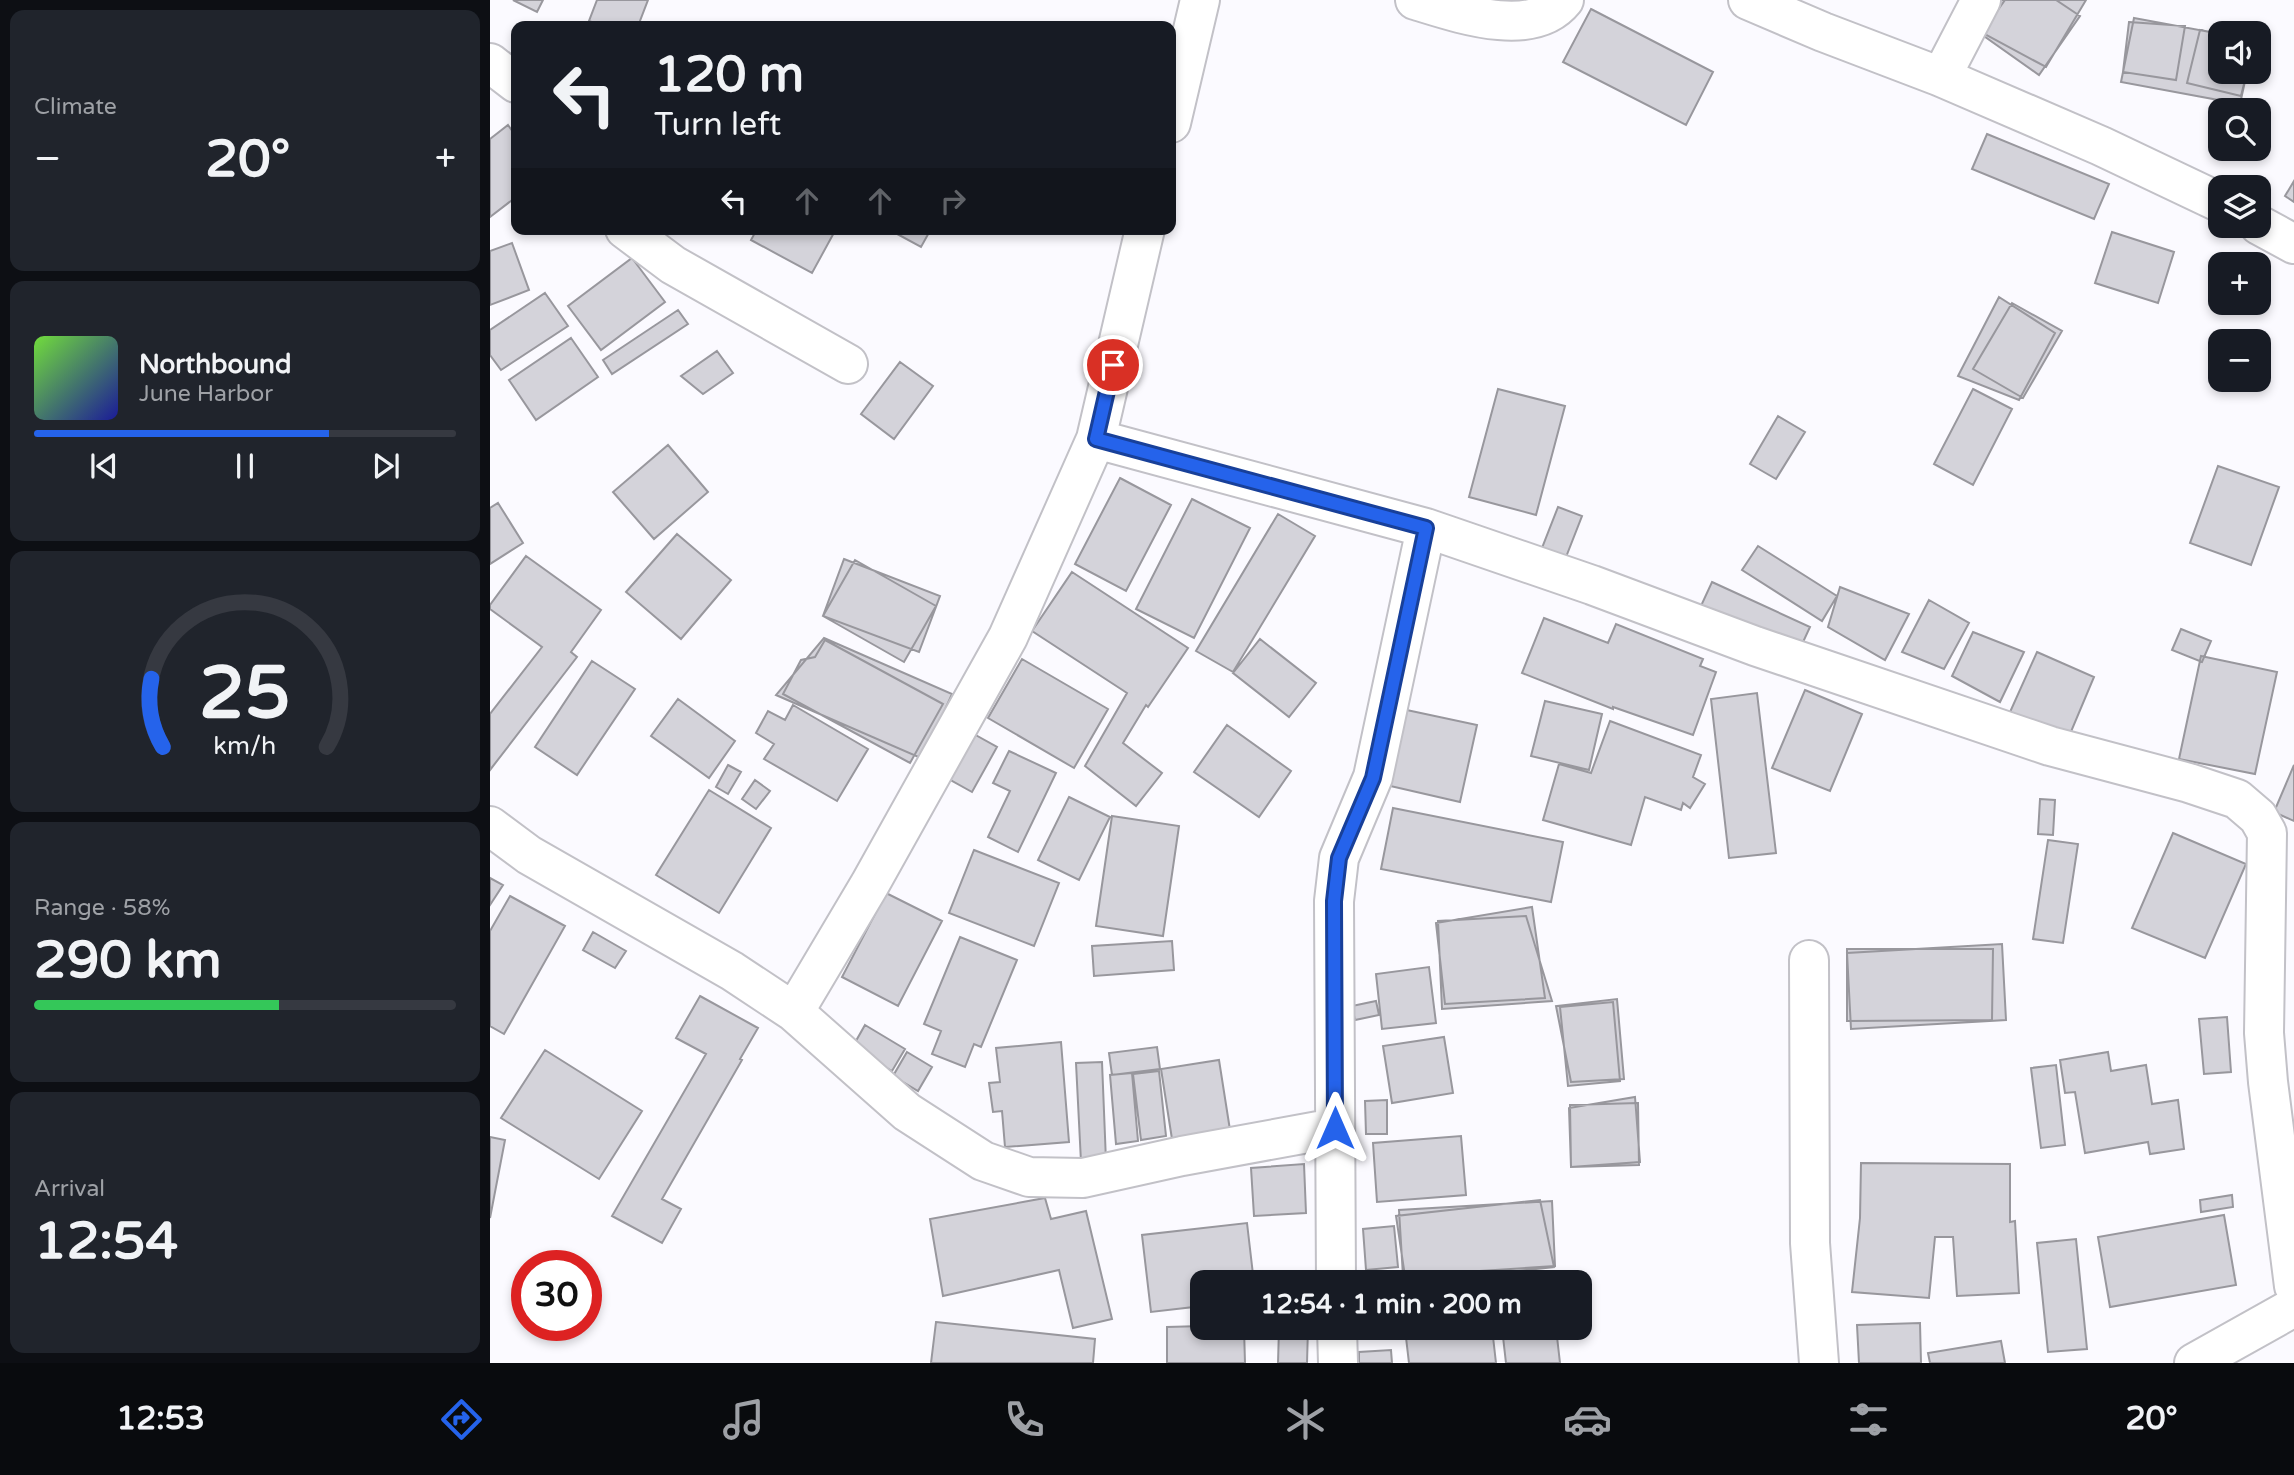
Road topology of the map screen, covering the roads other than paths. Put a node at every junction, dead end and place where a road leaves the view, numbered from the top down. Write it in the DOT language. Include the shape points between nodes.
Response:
graph roads {
  1 [pos="1200,0"];
  2 [pos="1415,0"];
  3 [pos="1564,0"];
  4 [pos="1748,0"];
  5 [pos="1981,0"];
  6 [pos="490,63"];
  7 [pos="1941,77"];
  8 [pos="511,79"];
  9 [pos="1176,101"];
  10 [pos="2208,197"];
  11 [pos="2271,232"];
  12 [pos="633,235"];
  13 [pos="1144,235"];
  14 [pos="2294,244"];
  15 [pos="848,364"];
  16 [pos="1096,439"];
  17 [pos="1426,528"];
  18 [pos="490,826"];
  19 [pos="1809,960"];
  20 [pos="794,1012"];
  21 [pos="1335,1128"];
  22 [pos="1336,1270"];
  23 [pos="2294,1286"];
  24 [pos="2294,1307"];
  25 [pos="1337,1340"];
  26 [pos="1338,1363"];
  27 [pos="1819,1363"];
  28 [pos="2194,1363"];
  1 -- 9 [label="street"];
  2 -- 3 [label="street" via="1492,20 1533,20"];
  4 -- 7 [label="street"];
  5 -- 7 [label="street"];
  6 -- 8 [label="street"];
  7 -- 10 [label="street"];
  11 -- 14 [label="street"];
  12 -- 15 [label="street" via="673,265"];
  13 -- 16 [label="street"];
  16 -- 17 [label="street"];
  16 -- 20 [label="street" via="1008,637"];
  17 -- 21 [label="street" via="1373,778 1339,858 1334,901"];
  17 -- 23 [label="street" via="2050,746 2237,799 2258,817 2267,833 2267,1082"];
  18 -- 20 [label="street" via="529,855 732,971"];
  19 -- 27 [label="street" via="1810,1243"];
  20 -- 21 [label="street" via="907,1112 983,1161 1029,1177 1083,1178"];
  21 -- 22 [label="street"];
  24 -- 28 [label="street"];
  25 -- 26 [label="street"];
}
